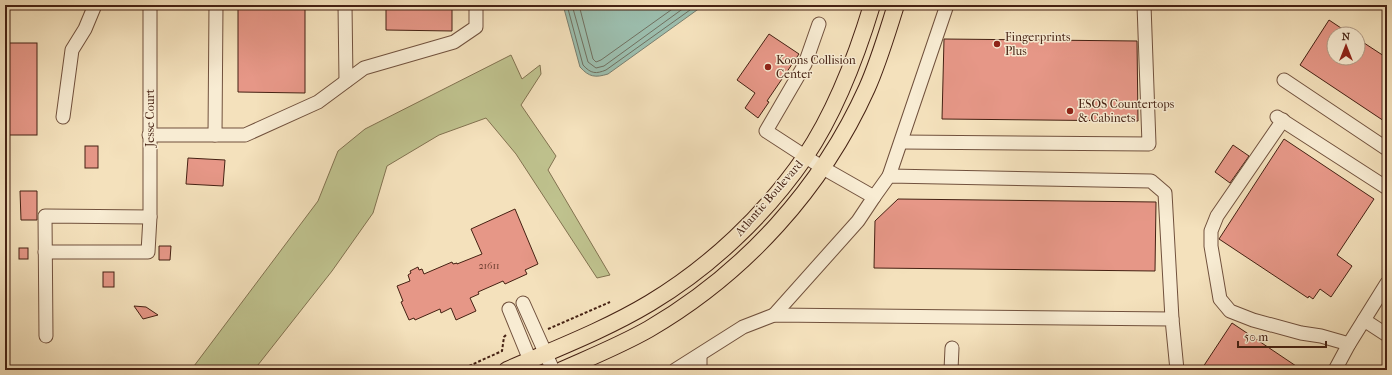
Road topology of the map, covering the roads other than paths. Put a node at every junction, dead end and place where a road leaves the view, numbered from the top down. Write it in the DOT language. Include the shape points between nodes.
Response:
graph roads {
  1 [pos="95,5"];
  2 [pos="150,5"];
  3 [pos="216,5"];
  4 [pos="346,5"];
  5 [pos="476,5"];
  6 [pos="872,5"];
  7 [pos="896,5"];
  8 [pos="947,5"];
  9 [pos="1144,5"];
  10 [pos="820,24"];
  11 [pos="1284,80"];
  12 [pos="346,81"];
  13 [pos="63,117"];
  14 [pos="149,135"];
  15 [pos="215,135"];
  16 [pos="901,142"];
  17 [pos="1387,149"];
  18 [pos="805,156"];
  19 [pos="823,168"];
  20 [pos="889,176"];
  21 [pos="1387,188"];
  22 [pos="874,197"];
  23 [pos="150,217"];
  24 [pos="45,252"];
  25 [pos="1387,283"];
  26 [pos="523,303"];
  27 [pos="509,309"];
  28 [pos="774,315"];
  29 [pos="1172,319"];
  30 [pos="1364,320"];
  31 [pos="1387,335"];
  32 [pos="46,336"];
  33 [pos="1348,344"];
  34 [pos="952,348"];
  35 [pos="545,353"];
  36 [pos="700,355"];
  37 [pos="532,365"];
  38 [pos="507,370"];
  39 [pos="553,370"];
  40 [pos="562,370"];
  41 [pos="675,370"];
  42 [pos="700,370"];
  43 [pos="951,370"];
  44 [pos="1177,370"];
  45 [pos="1335,370"];
  1 -- 13 [label="street" via="85,29 72,50"];
  2 -- 14 [label="street, Jesse Court"];
  3 -- 15 [label="street"];
  4 -- 12 [label="street"];
  5 -- 12 [label="street" via="476,26 454,42 364,68"];
  6 -- 18 [label="main road, Atlantic Boulevard" via="857,54 844,85"];
  7 -- 19 [label="main road, Atlantic Boulevard" via="867,88"];
  8 -- 16 [label="street"];
  9 -- 16 [label="street" via="1149,144"];
  10 -- 18 [label="street" via="805,64 766,131"];
  11 -- 17 [label="street"];
  12 -- 15 [label="street" via="318,102 245,135"];
  14 -- 15 [label="street"];
  14 -- 23 [label="street, Jesse Court"];
  16 -- 20 [label="street"];
  18 -- 19 [label="street"];
  18 -- 35 [label="main road, Atlantic Boulevard" via="756,216 690,277 622,319"];
  19 -- 22 [label="street"];
  19 -- 40 [label="main road, Atlantic Boulevard" via="757,248 713,286 649,329 618,346"];
  20 -- 22 [label="street"];
  20 -- 29 [label="street" via="1151,181 1165,193"];
  21 -- 33 [label="street" via="1280,119 1217,216 1211,231 1220,299 1230,311 1253,320"];
  22 -- 28 [label="street" via="858,221"];
  23 -- 24 [label="street, Jesse Court" via="148,252"];
  23 -- 24 [label="street" via="45,216"];
  24 -- 32 [label="street"];
  25 -- 30 [label="street"];
  26 -- 35 [label="street"];
  27 -- 37 [label="street"];
  28 -- 29 [label="street"];
  28 -- 36 [label="street" via="743,327"];
  29 -- 44 [label="street"];
  30 -- 31 [label="street"];
  30 -- 33 [label="street"];
  33 -- 45 [label="street"];
  34 -- 43 [label="street"];
  35 -- 37 [label="main road, Atlantic Boulevard"];
  35 -- 39 [label="street"];
  36 -- 41 [label="street"];
  36 -- 42 [label="street"];
  37 -- 38 [label="main road, Atlantic Boulevard"];
}
